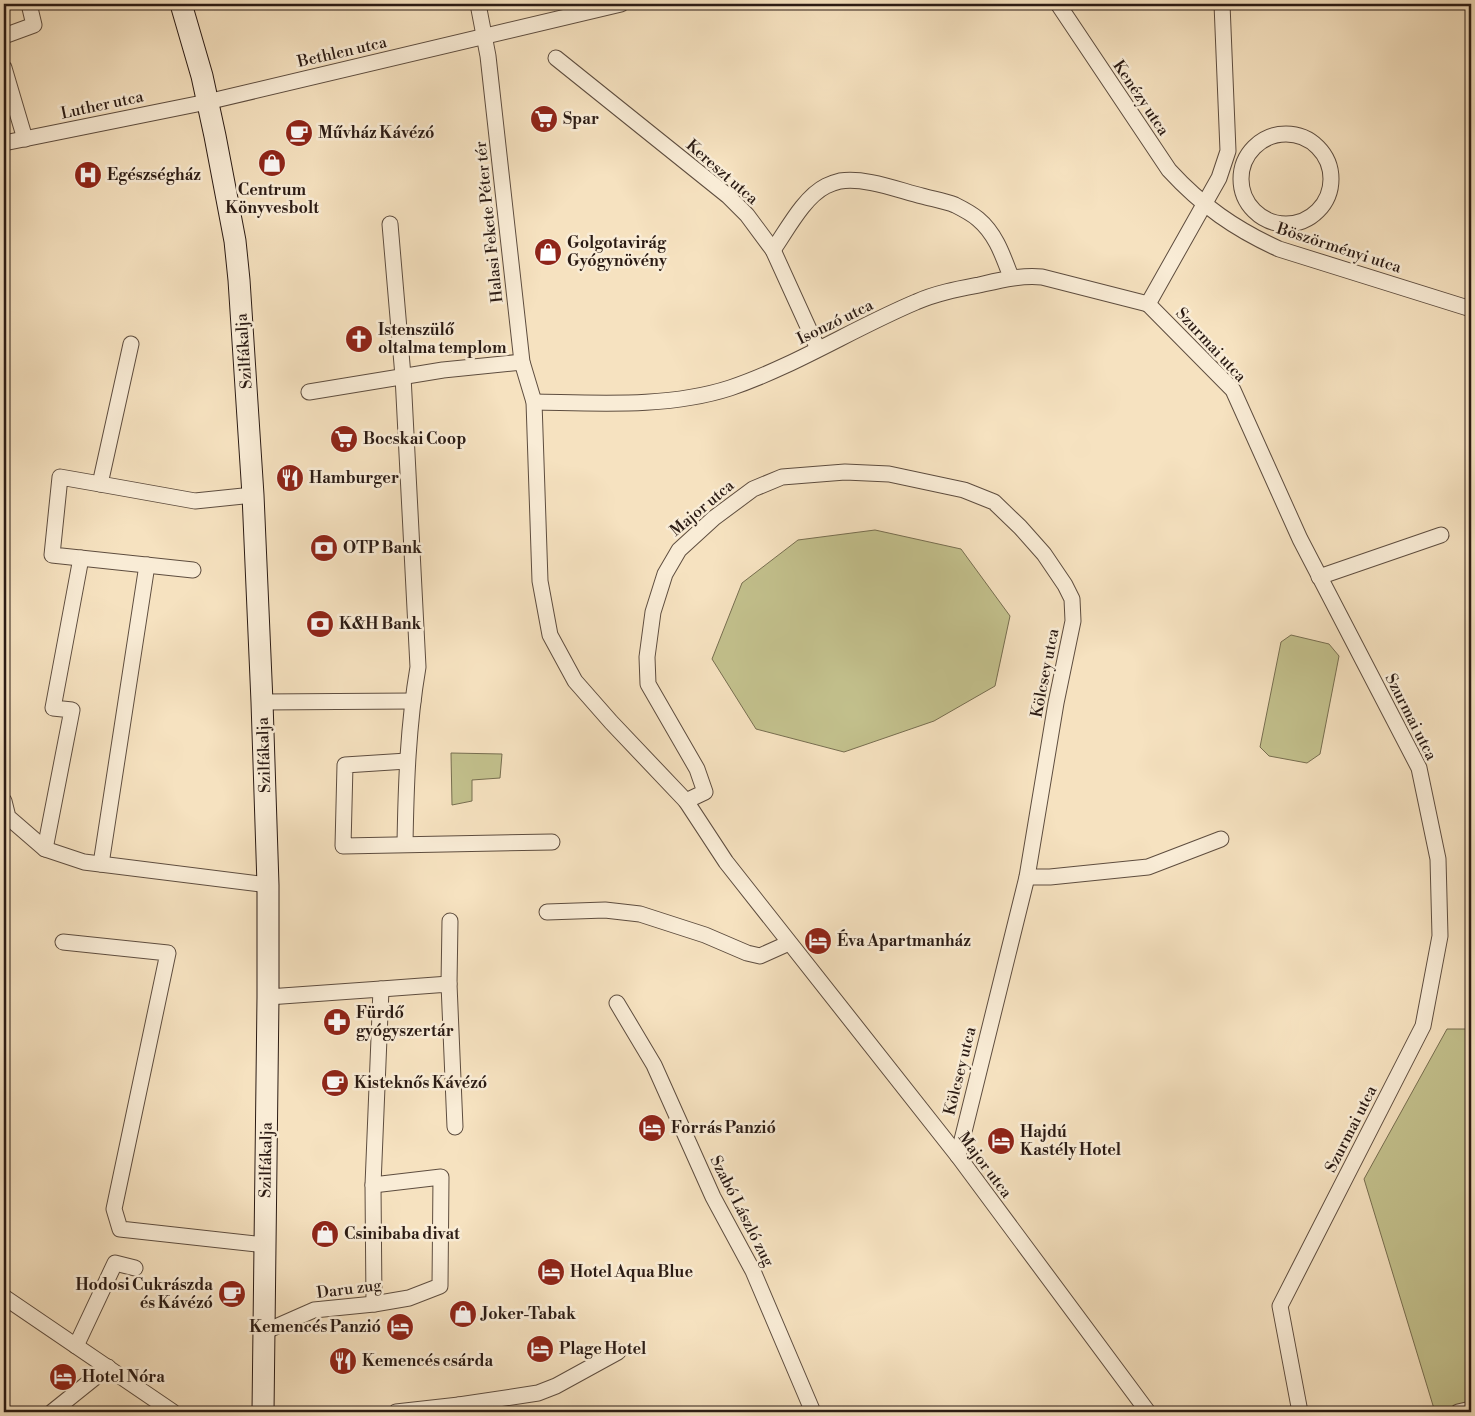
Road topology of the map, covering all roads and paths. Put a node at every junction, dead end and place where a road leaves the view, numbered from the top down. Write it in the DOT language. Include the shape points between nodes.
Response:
graph roads {
  1 [pos="28,4"];
  2 [pos="181,4"];
  3 [pos="478,4"];
  4 [pos="621,4"];
  5 [pos="1058,4"];
  6 [pos="1222,4"];
  7 [pos="4,36"];
  8 [pos="486,36"];
  9 [pos="556,58"];
  10 [pos="4,68"];
  11 [pos="207,102"];
  12 [pos="25,139"];
  13 [pos="4,143"];
  14 [pos="1228,152"];
  15 [pos="1246,158"];
  16 [pos="1204,205"];
  17 [pos="390,224"];
  18 [pos="773,250"];
  19 [pos="1011,277"];
  20 [pos="1148,304"];
  21 [pos="1471,309"];
  22 [pos="131,344"];
  23 [pos="818,349"];
  24 [pos="522,362"];
  25 [pos="403,376"];
  26 [pos="308,392"];
  27 [pos="534,402"];
  28 [pos="100,484"];
  29 [pos="253,495"];
  30 [pos="994,502"];
  31 [pos="1441,535"];
  32 [pos="81,558"];
  33 [pos="147,565"];
  34 [pos="192,570"];
  35 [pos="1319,577"];
  36 [pos="413,701"];
  37 [pos="262,702"];
  38 [pos="407,761"];
  39 [pos="4,801"];
  40 [pos="686,801"];
  41 [pos="1221,839"];
  42 [pos="552,842"];
  43 [pos="405,844"];
  44 [pos="45,849"];
  45 [pos="101,864"];
  46 [pos="1026,877"];
  47 [pos="268,885"];
  48 [pos="547,912"];
  49 [pos="450,921"];
  50 [pos="63,942"];
  51 [pos="789,943"];
  52 [pos="449,984"];
  53 [pos="381,989"];
  54 [pos="268,997"];
  55 [pos="617,1003"];
  56 [pos="455,1127"];
  57 [pos="958,1156"];
  58 [pos="373,1185"];
  59 [pos="265,1245"];
  60 [pos="135,1268"];
  61 [pos="4,1297"];
  62 [pos="374,1304"];
  63 [pos="264,1332"];
  64 [pos="76,1346"];
  65 [pos="618,1352"];
  66 [pos="108,1367"];
  67 [pos="460,1409"];
  68 [pos="1471,1409"];
  69 [pos="52,1412"];
  70 [pos="173,1412"];
  71 [pos="263,1412"];
  72 [pos="396,1412"];
  73 [pos="813,1412"];
  74 [pos="1148,1412"];
  75 [pos="1300,1412"];
  76 [pos="1458,1412"];
  1 -- 7 [label="street" via="34,25"];
  2 -- 11 [label="street, Szilfákalja"];
  3 -- 8 [label="street"];
  4 -- 8 [label="street, Bethlen utca"];
  5 -- 16 [label="street, Kenézy utca" via="1154,148 1180,182"];
  6 -- 14 [label="street"];
  8 -- 11 [label="street, Bethlen utca"];
  8 -- 24 [label="street, Halasi Fekete Péter tér"];
  9 -- 18 [label="street, Kereszt utca" via="728,196"];
  10 -- 12 [label="street"];
  11 -- 12 [label="street, Luther utca"];
  11 -- 29 [label="street, Szilfákalja" via="236,251"];
  12 -- 13 [label="street, Luther utca"];
  14 -- 15 [label="street"];
  14 -- 16 [label="street" via="1219,178"];
  15 -- 15 [label="street" via="1262,141 1276,135 1292,134 1307,138 1320,148 1331,169 1332,184 1327,199 1318,212 1300,222 1286,224 1266,219 1254,211 1243,193 1241,179"];
  16 -- 20 [label="street"];
  16 -- 21 [label="street, Böszörményi utca" via="1250,236 1279,249"];
  17 -- 25 [label="street"];
  18 -- 19 [label="street" via="815,194 839,181 854,181 954,205 978,218 1000,247"];
  18 -- 23 [label="street, Kereszt utca"];
  19 -- 20 [label="street, Isonzó utca" via="1042,278"];
  19 -- 23 [label="street, Isonzó utca" via="939,293"];
  20 -- 35 [label="street, Szurmai utca" via="1233,390"];
  22 -- 28 [label="street"];
  23 -- 27 [label="street, Isonzó utca" via="750,381 706,394 622,404"];
  24 -- 25 [label="street"];
  24 -- 27 [label="street, Halasi Fekete Péter tér"];
  25 -- 26 [label="street"];
  25 -- 36 [label="street" via="418,667"];
  27 -- 40 [label="street, Major utca" via="540,581 550,635 576,681"];
  28 -- 29 [label="street" via="195,500"];
  28 -- 32 [label="street" via="60,477 52,555"];
  29 -- 37 [label="street, Szilfákalja"];
  30 -- 40 [label="street, Major utca" via="964,490 889,474 845,472 782,477 753,489 679,550 665,574 653,612 646,657 648,684 697,769 705,792"];
  30 -- 46 [label="street, Kölcsey utca" via="1044,554 1072,599 1073,621"];
  31 -- 35 [label="street"];
  32 -- 33 [label="street"];
  32 -- 44 [label="street" via="53,708 72,710"];
  33 -- 34 [label="street"];
  33 -- 45 [label="street"];
  35 -- 75 [label="street, Szurmai utca" via="1419,768 1438,859 1440,936 1423,1026 1280,1306"];
  36 -- 37 [label="street"];
  36 -- 38 [label="street"];
  37 -- 47 [label="street, Szilfákalja"];
  38 -- 43 [label="street"];
  38 -- 43 [label="street" via="344,765 343,846"];
  39 -- 44 [label="street" via="8,817"];
  40 -- 51 [label="street, Major utca" via="726,862"];
  41 -- 46 [label="street" via="1148,867"];
  42 -- 43 [label="street"];
  44 -- 45 [label="street"];
  45 -- 47 [label="street"];
  46 -- 57 [label="street, Kölcsey utca"];
  47 -- 54 [label="street, Szilfákalja"];
  48 -- 51 [label="street" via="605,910 640,914 760,956"];
  49 -- 52 [label="street"];
  50 -- 59 [label="street" via="168,953 114,1210 120,1229"];
  51 -- 57 [label="street, Major utca"];
  52 -- 53 [label="street"];
  52 -- 56 [label="street"];
  53 -- 54 [label="street"];
  53 -- 58 [label="street"];
  54 -- 59 [label="street, Szilfákalja"];
  55 -- 73 [label="street, Szabó László zug" via="654,1065 713,1196 753,1271"];
  57 -- 74 [label="street, Major utca"];
  58 -- 62 [label="street"];
  58 -- 62 [label="street, Daru zug" via="441,1177 440,1286 409,1298"];
  59 -- 63 [label="street, Szilfákalja"];
  60 -- 64 [label="street" via="115,1262"];
  61 -- 64 [label="street"];
  62 -- 63 [label="street, Daru zug" via="314,1310"];
  63 -- 71 [label="street, Szilfákalja"];
  64 -- 66 [label="street"];
  65 -- 67 [label="street" via="538,1393"];
  66 -- 69 [label="street"];
  66 -- 70 [label="street"];
  67 -- 72 [label="street"];
  68 -- 76 [label="street"];
}
